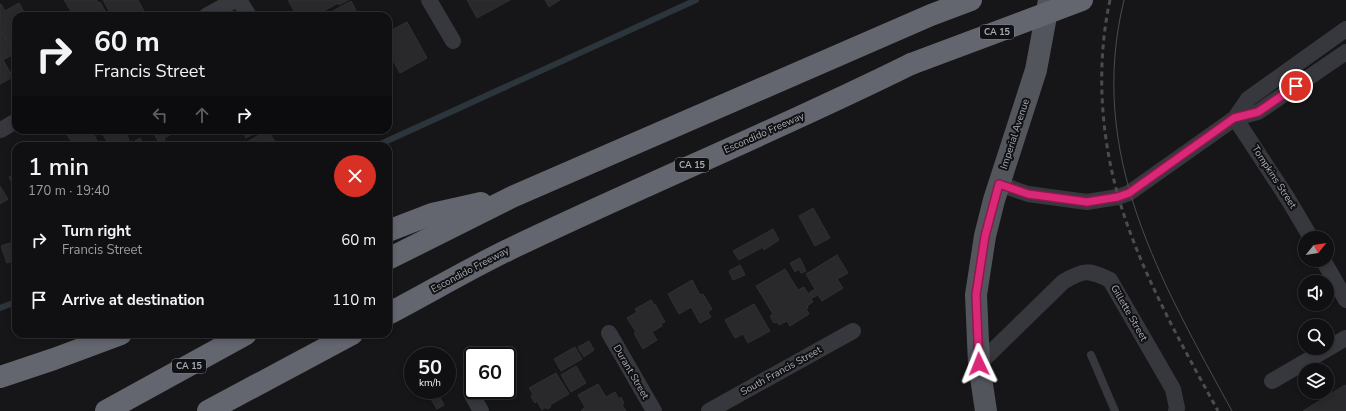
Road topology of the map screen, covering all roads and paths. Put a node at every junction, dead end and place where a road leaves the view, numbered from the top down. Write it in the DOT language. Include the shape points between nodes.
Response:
graph roads {
  1 [pos="235,0"];
  2 [pos="240,0"];
  3 [pos="428,0"];
  4 [pos="971,0"];
  5 [pos="1049,0"];
  6 [pos="1082,0"];
  7 [pos="213,12"];
  8 [pos="247,12"];
  9 [pos="1346,29"];
  10 [pos="453,41"];
  11 [pos="1346,52"];
  12 [pos="1234,118"];
  13 [pos="12,123"];
  14 [pos="1,130"];
  15 [pos="999,184"];
  16 [pos="512,197"];
  17 [pos="392,229"];
  18 [pos="1307,231"];
  19 [pos="392,257"];
  20 [pos="1327,267"];
  21 [pos="1346,300"];
  22 [pos="392,312"];
  23 [pos="853,331"];
  24 [pos="608,333"];
  25 [pos="111,338"];
  26 [pos="239,338"];
  27 [pos="344,338"];
  28 [pos="1346,338"];
  29 [pos="1091,356"];
  30 [pos="979,364"];
  31 [pos="0,377"];
  32 [pos="1272,381"];
  33 [pos="258,384"];
  34 [pos="474,399"];
  35 [pos="106,411"];
  36 [pos="208,411"];
  37 [pos="242,411"];
  38 [pos="481,411"];
  39 [pos="654,411"];
  40 [pos="709,411"];
  41 [pos="986,411"];
  42 [pos="1115,411"];
  43 [pos="1176,411"];
  1 -- 7 [label="street"];
  2 -- 8 [label="street"];
  3 -- 10 [label="street"];
  4 -- 16 [label="highway"];
  5 -- 15 [label="main road, Imperial Avenue" via="1036,70"];
  6 -- 22 [label="highway, Escondido Freeway / CA 15, bridge" via="911,64 507,251"];
  9 -- 12 [label="street" via="1248,99"];
  11 -- 12 [label="street" via="1258,112"];
  12 -- 15 [label="street" via="1129,193 1118,197 1087,202 1028,194"];
  12 -- 18 [label="street, Tompkins Street"];
  13 -- 14 [label="street"];
  15 -- 30 [label="main road, Imperial Avenue" via="985,236 976,295"];
  16 -- 17 [label="highway" via="432,214"];
  16 -- 19 [label="highway"];
  20 -- 21 [label="street"];
  23 -- 40 [label="street, South Francis Street"];
  24 -- 39 [label="street, Durant Street"];
  25 -- 31 [label="highway"];
  26 -- 35 [label="highway, CA 15"];
  27 -- 33 [label="highway"];
  28 -- 32 [label="street"];
  29 -- 42 [label="lane"];
  30 -- 41 [label="main road, Imperial Avenue"];
  30 -- 43 [label="street, Gillette Street" via="1063,282 1078,273 1094,272 1110,280 1173,389"];
  33 -- 36 [label="highway"];
  33 -- 37 [label="highway"];
  34 -- 38 [label="street"];
}
